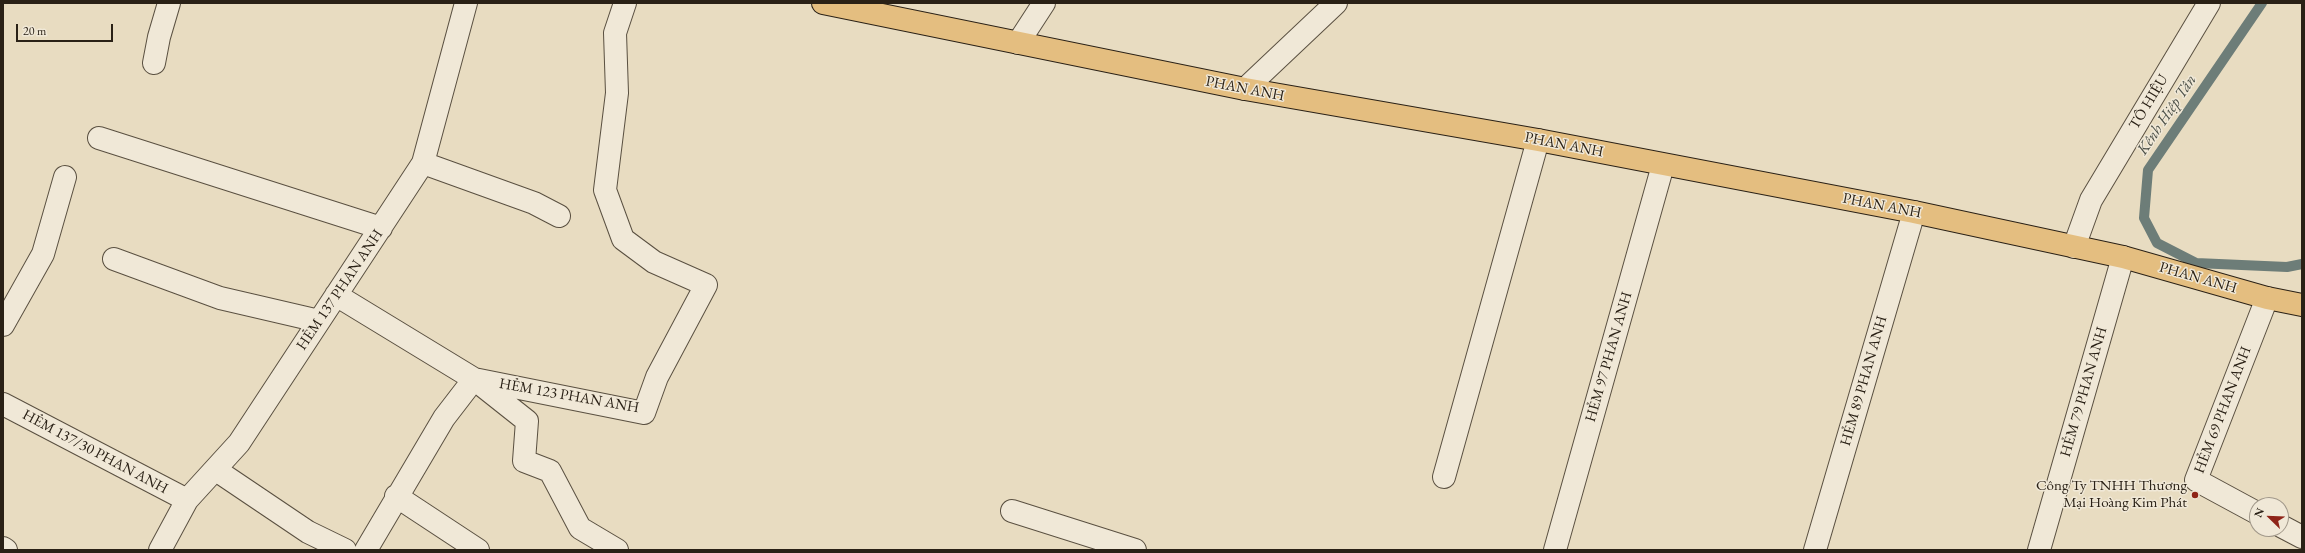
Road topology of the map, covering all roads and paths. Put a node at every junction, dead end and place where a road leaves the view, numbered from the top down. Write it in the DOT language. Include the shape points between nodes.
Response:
graph roads {
  1 [pos="169,3"];
  2 [pos="466,3"];
  3 [pos="625,3"];
  4 [pos="822,3"];
  5 [pos="1044,3"];
  6 [pos="1336,3"];
  7 [pos="2209,3"];
  8 [pos="1018,43"];
  9 [pos="154,63"];
  10 [pos="1244,89"];
  11 [pos="99,138"];
  12 [pos="1538,140"];
  13 [pos="423,163"];
  14 [pos="1663,165"];
  15 [pos="65,178"];
  16 [pos="1914,212"];
  17 [pos="558,216"];
  18 [pos="381,228"];
  19 [pos="2074,247"];
  20 [pos="2123,257"];
  21 [pos="114,259"];
  22 [pos="336,295"];
  23 [pos="2267,298"];
  24 [pos="2302,305"];
  25 [pos="319,321"];
  26 [pos="3,325"];
  27 [pos="474,379"];
  28 [pos="3,404"];
  29 [pos="216,470"];
  30 [pos="1444,477"];
  31 [pos="396,496"];
  32 [pos="187,500"];
  33 [pos="2249,509"];
  34 [pos="1012,511"];
  35 [pos="2289,530"];
  36 [pos="2302,537"];
  37 [pos="3,548"];
  38 [pos="6,550"];
  39 [pos="160,550"];
  40 [pos="345,550"];
  41 [pos="366,550"];
  42 [pos="478,550"];
  43 [pos="617,550"];
  44 [pos="1135,550"];
  45 [pos="1555,550"];
  46 [pos="1814,550"];
  47 [pos="2039,550"];
  1 -- 9 [label="street"];
  2 -- 13 [label="street, HẺM 137 PHAN ANH"];
  3 -- 27 [label="street, HẺM 123 PHAN ANH" via="616,33 617,93 605,190 624,239 654,262 706,285 657,377 644,413"];
  4 -- 8 [label="main road, PHAN ANH"];
  5 -- 8 [label="street"];
  6 -- 10 [label="street"];
  7 -- 19 [label="street, TÔ HIỆU" via="2091,200"];
  8 -- 10 [label="main road, PHAN ANH"];
  10 -- 12 [label="main road, PHAN ANH"];
  11 -- 18 [label="street"];
  12 -- 14 [label="main road, PHAN ANH"];
  12 -- 30 [label="street"];
  13 -- 17 [label="street" via="534,203"];
  13 -- 18 [label="street, HẺM 137 PHAN ANH"];
  14 -- 16 [label="main road, PHAN ANH"];
  14 -- 45 [label="street, HẺM 97 PHAN ANH"];
  15 -- 26 [label="street" via="43,254"];
  16 -- 19 [label="main road, PHAN ANH"];
  16 -- 46 [label="street, HẺM 89 PHAN ANH"];
  18 -- 22 [label="street, HẺM 137 PHAN ANH"];
  19 -- 20 [label="main road, PHAN ANH"];
  20 -- 23 [label="main road, PHAN ANH"];
  20 -- 47 [label="street, HẺM 79 PHAN ANH"];
  21 -- 25 [label="street" via="220,298"];
  22 -- 25 [label="street, HẺM 137 PHAN ANH"];
  22 -- 27 [label="street"];
  23 -- 24 [label="main road, PHAN ANH"];
  23 -- 33 [label="street, HẺM 69 PHAN ANH" via="2196,480"];
  25 -- 29 [label="street, HẺM 137 PHAN ANH" via="239,443"];
  27 -- 31 [label="street" via="444,418"];
  27 -- 43 [label="street" via="527,421 524,460 550,471 580,528"];
  28 -- 32 [label="street, HẺM 137/30 PHAN ANH"];
  29 -- 32 [label="street, HẺM 137 PHAN ANH"];
  29 -- 40 [label="street" via="308,532"];
  31 -- 41 [label="street"];
  31 -- 42 [label="street"];
  32 -- 39 [label="street, HẺM 137 PHAN ANH"];
  34 -- 44 [label="street"];
  35 -- 36 [label="street"];
  37 -- 38 [label="street"];
}
